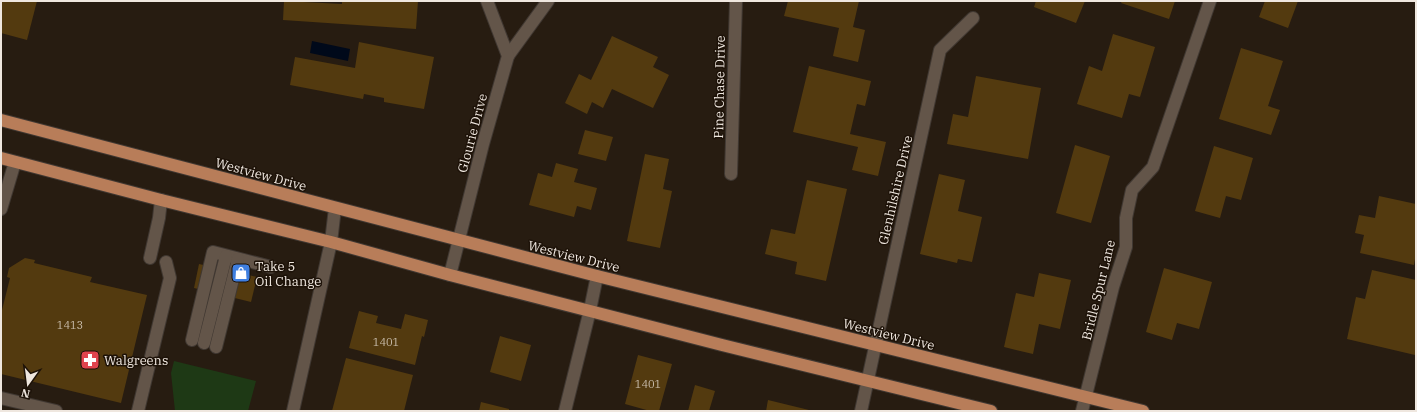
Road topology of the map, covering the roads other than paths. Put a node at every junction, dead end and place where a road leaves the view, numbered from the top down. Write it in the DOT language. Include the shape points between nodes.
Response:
graph roads {
  1 [pos="487,1"];
  2 [pos="548,1"];
  3 [pos="736,1"];
  4 [pos="1210,1"];
  5 [pos="972,18"];
  6 [pos="508,56"];
  7 [pos="1,120"];
  8 [pos="1,158"];
  9 [pos="15,162"];
  10 [pos="731,174"];
  11 [pos="161,200"];
  12 [pos="335,208"];
  13 [pos="1,209"];
  14 [pos="459,241"];
  15 [pos="331,242"];
  16 [pos="232,257"];
  17 [pos="150,258"];
  18 [pos="166,262"];
  19 [pos="271,267"];
  20 [pos="450,275"];
  21 [pos="597,276"];
  22 [pos="590,310"];
  23 [pos="192,340"];
  24 [pos="204,344"];
  25 [pos="875,345"];
  26 [pos="216,346"];
  27 [pos="868,380"];
  28 [pos="1086,397"];
  29 [pos="1,398"];
  30 [pos="56,411"];
  31 [pos="138,411"];
  32 [pos="293,411"];
  33 [pos="565,411"];
  34 [pos="861,411"];
  35 [pos="991,411"];
  36 [pos="1082,411"];
  37 [pos="1143,411"];
  1 -- 6 [label="street"];
  2 -- 6 [label="street"];
  3 -- 10 [label="street, Pine Chase Drive"];
  4 -- 28 [label="street, Bridle Spur Lane" via="1153,167 1132,190 1126,218 1126,247"];
  5 -- 25 [label="street, Glenhilshire Drive" via="940,50"];
  6 -- 14 [label="street, Glourie Drive"];
  7 -- 12 [label="main road, Westview Drive"];
  8 -- 9 [label="main road"];
  9 -- 11 [label="main road"];
  9 -- 13 [label="street"];
  11 -- 15 [label="main road"];
  11 -- 17 [label="street"];
  12 -- 14 [label="main road, Westview Drive"];
  12 -- 15 [label="street"];
  14 -- 20 [label="street, Glourie Drive"];
  14 -- 21 [label="main road, Westview Drive"];
  15 -- 20 [label="main road"];
  15 -- 32 [label="street"];
  16 -- 19 [label="street"];
  16 -- 23 [label="street" via="213,252"];
  16 -- 24 [label="street"];
  16 -- 26 [label="street"];
  18 -- 31 [label="street" via="170,278"];
  20 -- 22 [label="main road"];
  21 -- 22 [label="street"];
  21 -- 25 [label="main road, Westview Drive"];
  22 -- 27 [label="main road"];
  22 -- 33 [label="street"];
  25 -- 27 [label="street, Glenhilshire Drive"];
  25 -- 28 [label="main road, Westview Drive"];
  27 -- 34 [label="street"];
  27 -- 35 [label="main road"];
  28 -- 36 [label="street, Bridle Spur Lane"];
  28 -- 37 [label="main road, Westview Drive"];
  29 -- 30 [label="street"];
}
